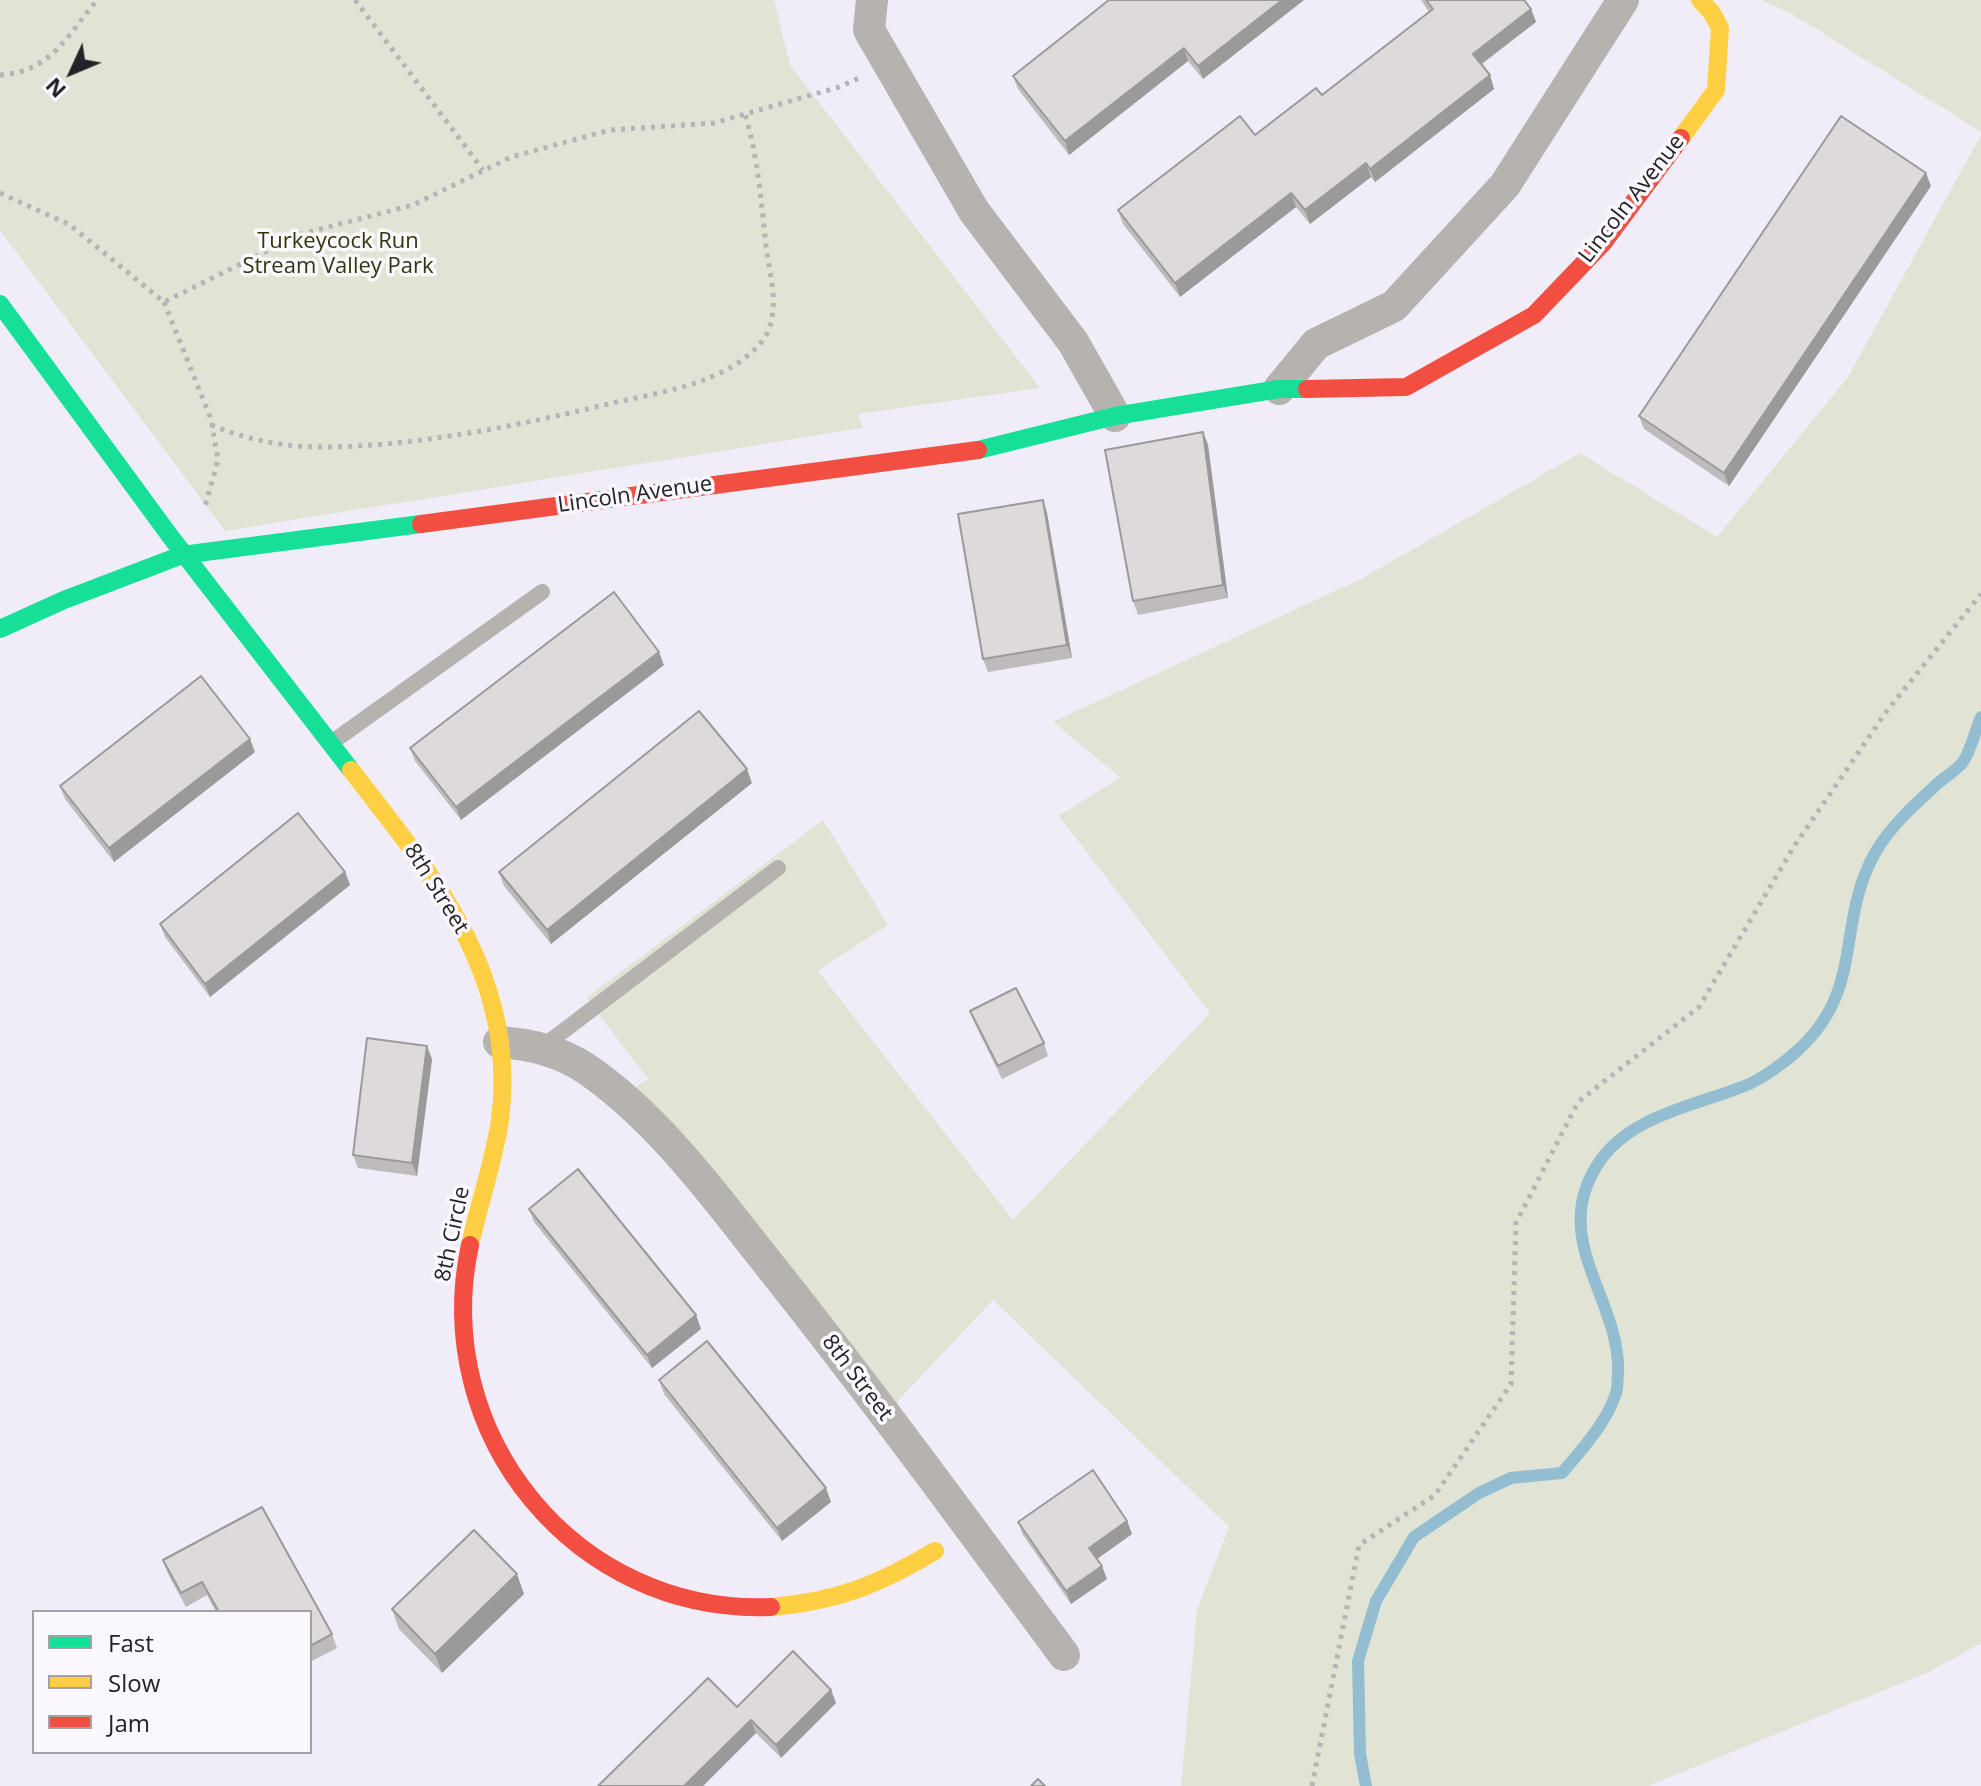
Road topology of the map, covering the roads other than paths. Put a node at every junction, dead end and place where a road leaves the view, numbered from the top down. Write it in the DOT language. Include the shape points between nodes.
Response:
graph roads {
  1 [pos="872,0"];
  2 [pos="1623,0"];
  3 [pos="1700,0"];
  4 [pos="0,304"];
  5 [pos="1279,389"];
  6 [pos="1115,416"];
  7 [pos="182,555"];
  8 [pos="542,592"];
  9 [pos="0,629"];
  10 [pos="330,744"];
  11 [pos="778,868"];
  12 [pos="499,1042"];
  13 [pos="541,1048"];
  14 [pos="935,1551"];
  15 [pos="1064,1655"];
  1 -- 6 [label="street" via="869,30 974,211 1073,342"];
  2 -- 5 [label="street" via="1505,185 1394,306 1316,344"];
  3 -- 5 [label="street, Lincoln Avenue" via="1720,28 1716,90 1604,242 1534,315 1406,387"];
  4 -- 7 [label="street, 8th Street"];
  5 -- 6 [label="street, Lincoln Avenue"];
  6 -- 7 [label="street, Lincoln Avenue" via="988,449"];
  7 -- 9 [label="street, Lincoln Avenue"];
  7 -- 10 [label="street, 8th Street"];
  8 -- 10 [label="lane"];
  10 -- 12 [label="street, 8th Street" via="456,912 486,981"];
  11 -- 13 [label="lane"];
  12 -- 13 [label="street, 8th Street"];
  12 -- 14 [label="street, 8th Circle" via="502,1098 494,1160 469,1251 463,1304 477,1407 500,1458 530,1501 568,1540 616,1572 668,1595 720,1606 785,1608 837,1598 890,1578"];
  13 -- 15 [label="street, 8th Street" via="586,1069 634,1106 709,1189 841,1355"];
}
